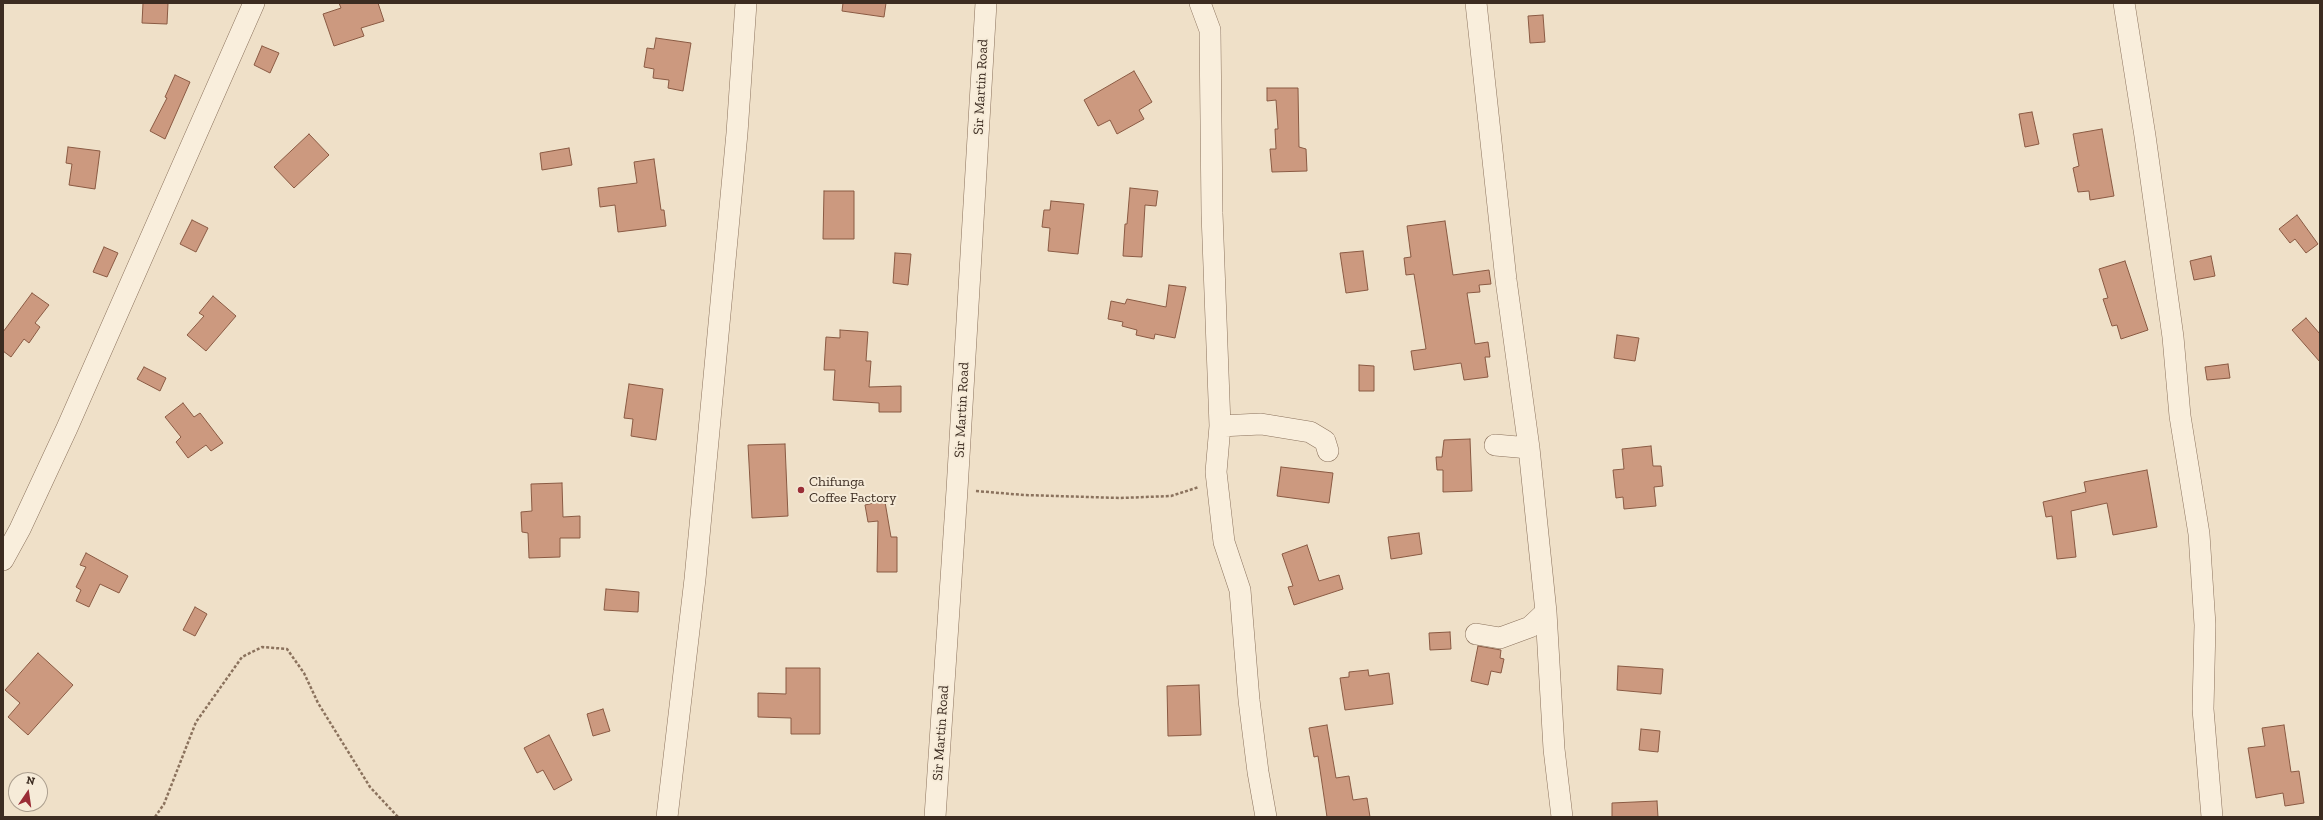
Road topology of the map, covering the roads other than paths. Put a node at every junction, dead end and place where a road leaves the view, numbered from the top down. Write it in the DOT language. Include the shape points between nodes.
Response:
graph roads {
  1 [pos="254,3"];
  2 [pos="746,3"];
  3 [pos="986,3"];
  4 [pos="1200,3"];
  5 [pos="1476,3"];
  6 [pos="2124,3"];
  7 [pos="1220,426"];
  8 [pos="1495,444"];
  9 [pos="1529,448"];
  10 [pos="1328,451"];
  11 [pos="3,560"];
  12 [pos="1546,612"];
  13 [pos="1476,634"];
  14 [pos="666,817"];
  15 [pos="935,817"];
  16 [pos="1266,817"];
  17 [pos="1562,817"];
  18 [pos="2212,817"];
  1 -- 11 [label="street" via="35,498"];
  2 -- 14 [label="street" via="737,133 695,579"];
  3 -- 15 [label="street, Sir Martin Road"];
  4 -- 7 [label="street" via="1210,30 1212,205"];
  5 -- 9 [label="street" via="1506,280"];
  6 -- 18 [label="street" via="2173,337 2180,416 2198,534 2205,625 2203,709"];
  7 -- 10 [label="street" via="1261,424 1310,432 1324,441"];
  7 -- 16 [label="street" via="1216,472 1224,542 1240,590 1249,700"];
  8 -- 9 [label="street"];
  9 -- 12 [label="street"];
  12 -- 13 [label="street" via="1530,627 1500,638"];
  12 -- 17 [label="street" via="1554,749"];
}
